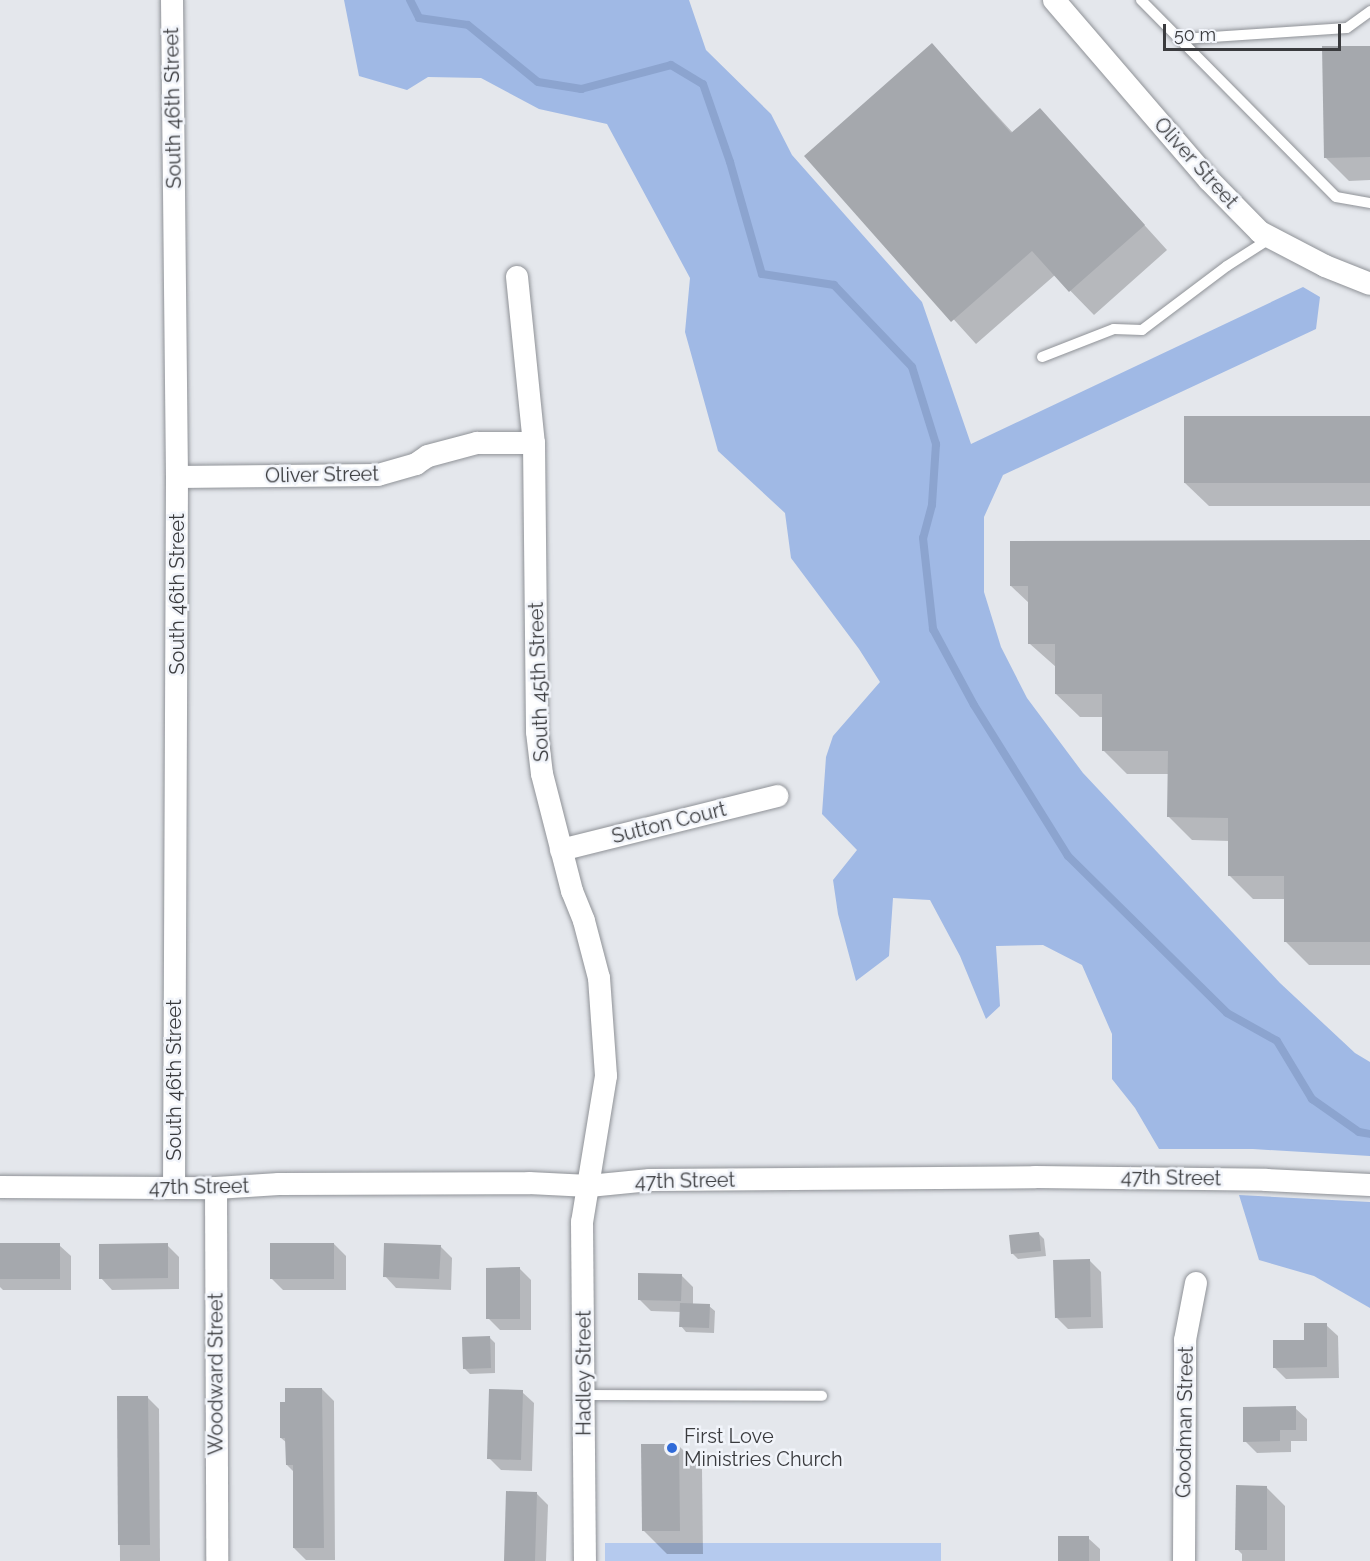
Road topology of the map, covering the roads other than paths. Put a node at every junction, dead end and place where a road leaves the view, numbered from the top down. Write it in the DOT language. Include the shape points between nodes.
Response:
graph roads {
  1 [pos="172,0"];
  2 [pos="1054,0"];
  3 [pos="1141,0"];
  4 [pos="1370,11"];
  5 [pos="1182,39"];
  6 [pos="1370,203"];
  7 [pos="1271,238"];
  8 [pos="517,278"];
  9 [pos="1370,284"];
  10 [pos="1042,357"];
  11 [pos="534,443"];
  12 [pos="177,477"];
  13 [pos="777,796"];
  14 [pos="561,850"];
  15 [pos="1370,1185"];
  16 [pos="589,1186"];
  17 [pos="0,1187"];
  18 [pos="174,1188"];
  19 [pos="216,1188"];
  20 [pos="1196,1283"];
  21 [pos="584,1395"];
  22 [pos="822,1396"];
  23 [pos="217,1561"];
  24 [pos="585,1561"];
  25 [pos="1184,1561"];
  1 -- 12 [label="street, South 46th Street"];
  2 -- 7 [label="street, Oliver Street" via="1209,180 1260,232"];
  3 -- 5 [label="lane"];
  4 -- 5 [label="lane" via="1347,28"];
  5 -- 6 [label="lane" via="1336,197"];
  7 -- 9 [label="street, Oliver Street"];
  7 -- 10 [label="lane" via="1142,330 1114,329"];
  8 -- 11 [label="street, South 45th Street"];
  11 -- 12 [label="street, Oliver Street" via="477,443 378,475"];
  11 -- 14 [label="street, South 45th Street" via="537,732 542,774"];
  12 -- 18 [label="street, South 46th Street"];
  13 -- 14 [label="street, Sutton Court"];
  14 -- 16 [label="street, South 45th Street" via="600,989 606,1076"];
  15 -- 16 [label="street, 47th Street" via="1035,1177 651,1180"];
  16 -- 19 [label="street, 47th Street" via="529,1183"];
  16 -- 21 [label="street, Hadley Street" via="582,1222"];
  17 -- 18 [label="street, 47th Street"];
  18 -- 19 [label="street, 47th Street"];
  19 -- 23 [label="street, Woodward Street"];
  20 -- 25 [label="street, Goodman Street" via="1185,1340"];
  21 -- 22 [label="lane"];
  21 -- 24 [label="street, Hadley Street"];
}
